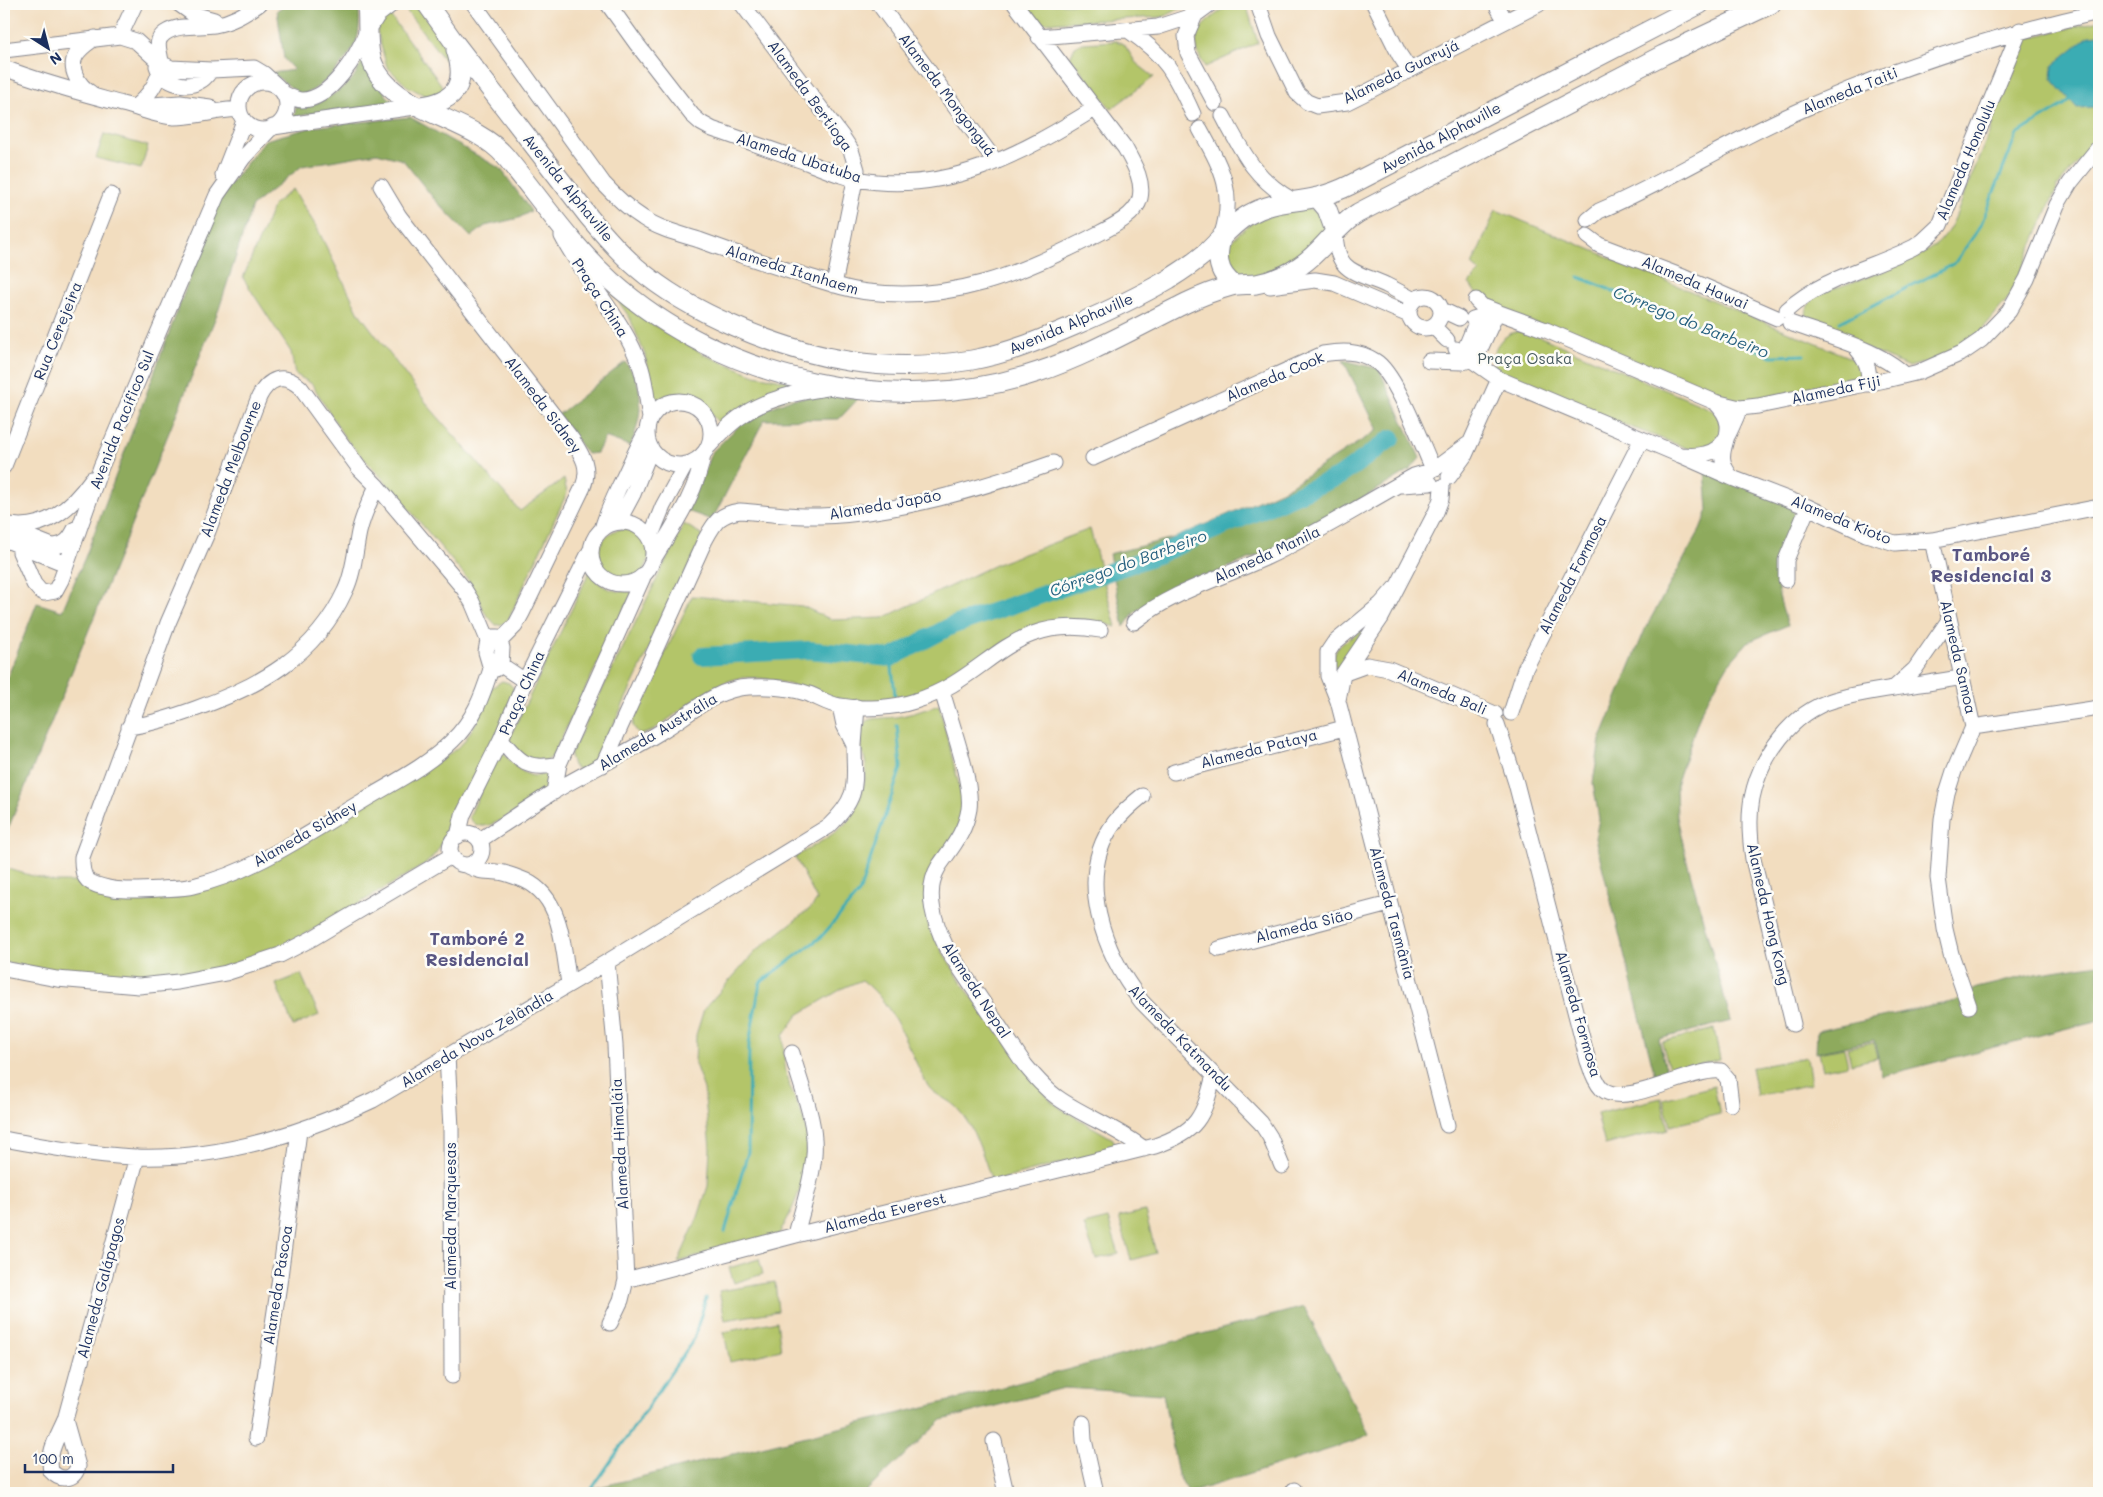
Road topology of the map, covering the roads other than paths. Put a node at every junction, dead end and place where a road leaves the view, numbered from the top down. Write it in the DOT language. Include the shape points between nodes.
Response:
graph roads {
  1 [pos="125,4"];
  2 [pos="135,4"];
  3 [pos="178,4"];
  4 [pos="259,4"];
  5 [pos="367,4"];
  6 [pos="389,4"];
  7 [pos="474,4"];
  8 [pos="487,4"];
  9 [pos="608,4"];
  10 [pos="742,4"];
  11 [pos="879,4"];
  12 [pos="1015,4"];
  13 [pos="1210,4"];
  14 [pos="1258,4"];
  15 [pos="1374,4"];
  16 [pos="1496,4"];
  17 [pos="1539,4"];
  18 [pos="1700,4"];
  19 [pos="1771,4"];
  20 [pos="426,5"];
  21 [pos="2099,12"];
  22 [pos="1195,15"];
  23 [pos="127,20"];
  24 [pos="235,20"];
  25 [pos="1505,20"];
  26 [pos="368,27"];
  27 [pos="493,28"];
  28 [pos="1128,30"];
  29 [pos="2020,30"];
  30 [pos="162,35"];
  31 [pos="2004,35"];
  32 [pos="120,36"];
  33 [pos="1039,37"];
  34 [pos="95,38"];
  35 [pos="454,42"];
  36 [pos="11,48"];
  37 [pos="158,65"];
  38 [pos="4,68"];
  39 [pos="1409,69"];
  40 [pos="211,70"];
  41 [pos="2003,71"];
  42 [pos="18,73"];
  43 [pos="281,90"];
  44 [pos="98,97"];
  45 [pos="422,106"];
  46 [pos="135,107"];
  47 [pos="1094,109"];
  48 [pos="220,110"];
  49 [pos="242,115"];
  50 [pos="272,128"];
  51 [pos="2099,147"];
  52 [pos="996,162"];
  53 [pos="855,179"];
  54 [pos="381,186"];
  55 [pos="111,195"];
  56 [pos="216,196"];
  57 [pos="1317,197"];
  58 [pos="1292,200"];
  59 [pos="548,210"];
  60 [pos="1590,227"];
  61 [pos="1334,232"];
  62 [pos="1222,234"];
  63 [pos="834,284"];
  64 [pos="1234,285"];
  65 [pos="1414,300"];
  66 [pos="1476,300"];
  67 [pos="1442,310"];
  68 [pos="1497,312"];
  69 [pos="1409,315"];
  70 [pos="1785,317"];
  71 [pos="1470,318"];
  72 [pos="1434,326"];
  73 [pos="1856,348"];
  74 [pos="1460,351"];
  75 [pos="1429,361"];
  76 [pos="1905,375"];
  77 [pos="1499,379"];
  78 [pos="1869,384"];
  79 [pos="837,386"];
  80 [pos="1715,402"];
  81 [pos="1740,408"];
  82 [pos="648,425"];
  83 [pos="1729,434"];
  84 [pos="1642,439"];
  85 [pos="650,449"];
  86 [pos="706,450"];
  87 [pos="1680,455"];
  88 [pos="1093,458"];
  89 [pos="1053,463"];
  90 [pos="686,464"];
  91 [pos="4,466"];
  92 [pos="100,467"];
  93 [pos="1436,477"];
  94 [pos="1732,478"];
  95 [pos="377,486"];
  96 [pos="1808,506"];
  97 [pos="2099,507"];
  98 [pos="618,522"];
  99 [pos="6,529"];
  100 [pos="602,529"];
  101 [pos="650,538"];
  102 [pos="1932,540"];
  103 [pos="4,545"];
  104 [pos="590,551"];
  105 [pos="20,552"];
  106 [pos="652,560"];
  107 [pos="65,567"];
  108 [pos="643,577"];
  109 [pos="1786,580"];
  110 [pos="1395,588"];
  111 [pos="1949,620"];
  112 [pos="1134,622"];
  113 [pos="1358,623"];
  114 [pos="1100,630"];
  115 [pos="1371,634"];
  116 [pos="494,640"];
  117 [pos="1327,661"];
  118 [pos="496,667"];
  119 [pos="1389,669"];
  120 [pos="1915,669"];
  121 [pos="1343,674"];
  122 [pos="1962,677"];
  123 [pos="525,681"];
  124 [pos="1933,683"];
  125 [pos="1891,690"];
  126 [pos="942,691"];
  127 [pos="1338,701"];
  128 [pos="840,706"];
  129 [pos="857,706"];
  130 [pos="2099,708"];
  131 [pos="628,711"];
  132 [pos="1503,717"];
  133 [pos="129,727"];
  134 [pos="1973,727"];
  135 [pos="1344,728"];
  136 [pos="501,739"];
  137 [pos="854,746"];
  138 [pos="621,754"];
  139 [pos="559,764"];
  140 [pos="603,765"];
  141 [pos="1174,772"];
  142 [pos="554,792"];
  143 [pos="1142,796"];
  144 [pos="458,836"];
  145 [pos="481,847"];
  146 [pos="451,856"];
  147 [pos="82,857"];
  148 [pos="468,866"];
  149 [pos="498,872"];
  150 [pos="1389,904"];
  151 [pos="1219,949"];
  152 [pos="607,962"];
  153 [pos="4,969"];
  154 [pos="568,983"];
  155 [pos="1969,1006"];
  156 [pos="1793,1024"];
  157 [pos="792,1053"];
  158 [pos="448,1056"];
  159 [pos="1214,1075"];
  160 [pos="1731,1104"];
  161 [pos="1447,1125"];
  162 [pos="299,1131"];
  163 [pos="1118,1132"];
  164 [pos="4,1140"];
  165 [pos="1144,1149"];
  166 [pos="1120,1153"];
  167 [pos="137,1157"];
  168 [pos="1282,1166"];
  169 [pos="796,1235"];
  170 [pos="626,1280"];
  171 [pos="610,1323"];
  172 [pos="452,1376"];
  173 [pos="65,1420"];
  174 [pos="1083,1423"];
  175 [pos="256,1438"];
  176 [pos="994,1441"];
  177 [pos="1006,1493"];
  178 [pos="1096,1493"];
  1 -- 23 [label="street"];
  2 -- 23 [label="street"];
  3 -- 24 [label="street" via="203,18"];
  3 -- 30 [label="street" via="174,18"];
  4 -- 24 [label="street"];
  5 -- 26 [label="main road"];
  6 -- 26 [label="main road" via="376,14"];
  7 -- 27 [label="street, Alameda Itanhaem"];
  8 -- 27 [label="street"];
  9 -- 53 [label="street, Alameda Ubatuba" via="697,120 712,129"];
  10 -- 53 [label="street, Alameda Bertioga" via="851,150 857,170"];
  11 -- 52 [label="street, Alameda Mongonguá"];
  12 -- 33 [label="street, Alameda Itanhaem"];
  13 -- 22 [label="street"];
  14 -- 39 [label="street, Alameda Guarujá" via="1297,94 1307,102 1317,106 1347,102"];
  15 -- 39 [label="street"];
  16 -- 25 [label="street"];
  17 -- 25 [label="street, Alameda Guarujá"];
  18 -- 57 [label="main road, Avenida Alphaville" via="1366,178"];
  19 -- 61 [label="main road, Avenida Alphaville" via="1562,106 1358,213"];
  20 -- 35 [label="main road, Avenida Alphaville"];
  21 -- 29 [label="street, Alameda Taiti"];
  22 -- 28 [label="street" via="1158,27"];
  22 -- 28 [label="street" via="1186,36 1188,53 1212,98 1190,108 1164,59"];
  23 -- 32 [label="street"];
  24 -- 30 [label="street" via="188,26"];
  25 -- 39 [label="street, Alameda Guarujá"];
  26 -- 43 [label="street" via="350,65 326,88 303,100"];
  26 -- 45 [label="main road" via="372,61 379,74 399,96"];
  27 -- 63 [label="street, Alameda Itanhaem" via="603,183 623,204 644,219 666,228"];
  28 -- 33 [label="street"];
  29 -- 31 [label="street, Alameda Taiti"];
  29 -- 41 [label="street, Alameda Honolulu"];
  30 -- 37 [label="street" via="157,47"];
  31 -- 41 [label="street, Alameda Honolulu"];
  31 -- 60 [label="street, Alameda Taiti" via="1911,66 1822,101 1742,138 1594,214"];
  32 -- 34 [label="street"];
  32 -- 37 [label="street" via="136,41"];
  33 -- 47 [label="street, Alameda Itanhaem"];
  34 -- 36 [label="street"];
  34 -- 44 [label="street" via="75,56 74,67 80,84"];
  35 -- 45 [label="main road" via="461,81 443,101"];
  35 -- 62 [label="main road, Avenida Alphaville" via="589,218 637,268 707,314 796,351 830,359 893,365 974,360 1035,342 1140,295 1190,265"];
  36 -- 42 [label="street"];
  37 -- 40 [label="street"];
  37 -- 46 [label="street" via="152,90"];
  38 -- 42 [label="street"];
  40 -- 43 [label="street" via="254,68"];
  40 -- 48 [label="street" via="207,98"];
  41 -- 70 [label="street, Alameda Honolulu" via="1947,210 1933,233 1901,254 1807,294"];
  42 -- 44 [label="street"];
  43 -- 49 [label="street" via="264,82 249,86 240,98"];
  43 -- 50 [label="street" via="287,108"];
  44 -- 46 [label="street"];
  45 -- 50 [label="street"];
  45 -- 59 [label="main road, Avenida Alphaville" via="484,138 500,152"];
  46 -- 48 [label="street" via="180,103"];
  47 -- 52 [label="street, Alameda Ubatuba"];
  47 -- 63 [label="street, Alameda Itanhaem" via="1125,148 1140,182 1137,206 1126,217 1048,260 1002,279 965,288 925,294 868,292"];
  48 -- 49 [label="street"];
  49 -- 50 [label="street" via="258,129"];
  49 -- 56 [label="street, Avenida Pacífico Sul"];
  50 -- 56 [label="street, Avenida Pacífico Sul" via="242,158"];
  51 -- 76 [label="street, Alameda Fiji" via="2070,183 2020,294 1997,326 1962,353"];
  52 -- 53 [label="street, Alameda Ubatuba" via="966,174 936,180 892,183"];
  53 -- 63 [label="street, Alameda Bertioga"];
  54 -- 116 [label="street, Alameda Sidney" via="399,216 566,432 587,465 583,487 515,626"];
  55 -- 91 [label="street, Rua Cerejeira"];
  56 -- 92 [label="street, Avenida Pacífico Sul"];
  57 -- 58 [label="main road, Avenida Alphaville"];
  57 -- 61 [label="main road" via="1327,209"];
  58 -- 62 [label="main road, Avenida Alphaville" via="1247,215"];
  58 -- 62 [label="street" via="1276,191 1254,169 1226,121 1202,133 1226,183 1229,202"];
  59 -- 79 [label="main road, Avenida Alphaville" via="593,264 668,324 722,352 769,370"];
  59 -- 82 [label="street, Praça China" via="571,254 604,300 632,348 642,375"];
  60 -- 70 [label="street, Alameda Hawai" via="1600,245"];
  61 -- 64 [label="main road, Avenida Alphaville" via="1315,255 1283,276 1267,282"];
  61 -- 65 [label="street" via="1335,246 1343,265"];
  62 -- 64 [label="main road" via="1218,262 1224,276"];
  64 -- 69 [label="street" via="1249,288 1315,280 1334,283"];
  64 -- 79 [label="main road, Avenida Alphaville" via="1203,295 1072,359 1003,382 968,389 902,392"];
  65 -- 67 [label="street" via="1429,296 1438,301"];
  65 -- 69 [label="street"];
  66 -- 68 [label="street, Alameda Fiji"];
  67 -- 71 [label="street"];
  67 -- 72 [label="street"];
  68 -- 71 [label="street"];
  68 -- 74 [label="street" via="1480,350"];
  68 -- 80 [label="street, Alameda Fiji"];
  69 -- 72 [label="street" via="1418,327"];
  70 -- 73 [label="street, Alameda Hawai"];
  71 -- 74 [label="street"];
  72 -- 74 [label="street, Alameda Kioto"];
  73 -- 76 [label="street, Alameda Hawai" via="1896,366"];
  73 -- 78 [label="street" via="1869,368"];
  74 -- 75 [label="street"];
  74 -- 77 [label="street, Alameda Kioto"];
  76 -- 78 [label="street, Alameda Fiji"];
  77 -- 84 [label="street, Alameda Kioto"];
  77 -- 93 [label="street" via="1471,440"];
  78 -- 81 [label="street, Alameda Fiji"];
  79 -- 86 [label="street" via="804,391 743,414"];
  80 -- 81 [label="street, Alameda Fiji"];
  80 -- 83 [label="street" via="1726,418"];
  81 -- 83 [label="street"];
  82 -- 85 [label="street, Praça China"];
  82 -- 86 [label="street, Praça China" via="657,409 666,403 677,400 693,404 706,414 710,424 712,435"];
  82 -- 100 [label="street, Praça China" via="612,500"];
  83 -- 87 [label="street, Alameda Kioto" via="1716,450 1708,454"];
  83 -- 94 [label="street" via="1721,459"];
  84 -- 87 [label="street, Alameda Kioto"];
  84 -- 132 [label="street, Alameda Formosa"];
  85 -- 90 [label="street" via="666,462"];
  85 -- 98 [label="street" via="634,494"];
  86 -- 90 [label="street" via="695,461"];
  86 -- 106 [label="street, Praça China" via="681,513"];
  87 -- 94 [label="street, Alameda Kioto"];
  88 -- 93 [label="street, Alameda Cook" via="1323,354 1344,351 1364,356 1382,366 1396,388"];
  89 -- 131 [label="street, Alameda Japão" via="926,500 859,513 819,516 727,513 719,518 705,540"];
  90 -- 101 [label="street"];
  92 -- 99 [label="street" via="84,491 56,516 40,524"];
  92 -- 99 [label="street" via="72,524 60,539"];
  92 -- 107 [label="street, Avenida Pacífico Sul"];
  93 -- 110 [label="street, Alameda Tasmânia" via="1441,499"];
  93 -- 112 [label="street, Alameda Manila" via="1413,486 1400,485 1291,545 1155,606"];
  94 -- 96 [label="street, Alameda Kioto"];
  95 -- 116 [label="street, Alameda Melbourne" via="464,589"];
  95 -- 133 [label="street" via="360,529 346,588 328,620 304,649 258,683 172,717"];
  95 -- 133 [label="street, Alameda Melbourne" via="359,468 295,383 280,378 264,388"];
  96 -- 102 [label="street, Alameda Kioto" via="1882,540 1895,543"];
  96 -- 109 [label="street" via="1786,560"];
  97 -- 102 [label="street, Alameda Kioto"];
  98 -- 100 [label="street"];
  98 -- 101 [label="street" via="634,524"];
  99 -- 107 [label="street"];
  100 -- 104 [label="street, Praça China"];
  101 -- 106 [label="street"];
  102 -- 111 [label="street, Alameda Samoa"];
  103 -- 105 [label="street"];
  104 -- 108 [label="street" via="596,572 604,580 624,585"];
  104 -- 123 [label="street, Praça China"];
  105 -- 107 [label="street"];
  105 -- 107 [label="street, Avenida Pacífico Sul" via="40,591 55,591"];
  106 -- 108 [label="street, Praça China"];
  108 -- 139 [label="street, Praça China"];
  110 -- 113 [label="street, Alameda Tasmânia"];
  110 -- 115 [label="street, Alameda Tasmânia"];
  111 -- 120 [label="street"];
  111 -- 122 [label="street, Alameda Samoa"];
  113 -- 115 [label="street" via="1366,623"];
  113 -- 117 [label="street, Alameda Tasmânia" via="1334,643"];
  114 -- 126 [label="street, Alameda Austrália" via="1061,627 1034,633 998,652"];
  115 -- 119 [label="street" via="1372,652"];
  115 -- 121 [label="street, Alameda Tasmânia"];
  116 -- 118 [label="street, Alameda Melbourne" via="486,652"];
  117 -- 121 [label="street" via="1336,673"];
  117 -- 127 [label="street, Alameda Tasmânia" via="1328,676"];
  118 -- 123 [label="street"];
  118 -- 147 [label="street, Alameda Sidney" via="479,706 439,754 244,869 191,887 118,890 89,882 84,877"];
  119 -- 121 [label="street" via="1367,665"];
  119 -- 132 [label="street, Alameda Bali"];
  120 -- 124 [label="street" via="1923,679"];
  120 -- 125 [label="street"];
  121 -- 127 [label="street, Alameda Tasmânia"];
  122 -- 124 [label="street, Alameda Hong Kong"];
  122 -- 134 [label="street, Alameda Samoa"];
  123 -- 136 [label="street, Praça China"];
  124 -- 125 [label="street, Alameda Hong Kong"];
  125 -- 156 [label="street, Alameda Hong Kong" via="1834,700 1802,718 1788,730 1764,762 1752,798 1753,859"];
  126 -- 129 [label="street, Alameda Austrália" via="902,705 883,708"];
  126 -- 163 [label="street, Alameda Nepal" via="966,775 969,807 960,837 938,867 933,881 933,913 940,935 1025,1065 1039,1081 1058,1098"];
  127 -- 135 [label="street, Alameda Tasmânia"];
  128 -- 129 [label="street, Alameda Austrália"];
  128 -- 137 [label="street, Alameda Nova Zelândia" via="844,725"];
  128 -- 138 [label="street, Alameda Austrália" via="788,688 746,687 705,702"];
  129 -- 137 [label="street, Alameda Nova Zelândia"];
  130 -- 134 [label="street"];
  131 -- 138 [label="street, Alameda Japão"];
  131 -- 140 [label="street, Alameda Japão"];
  132 -- 160 [label="street, Alameda Formosa" via="1516,783 1588,1061 1598,1083 1610,1093 1634,1092 1699,1073 1722,1071 1728,1079"];
  133 -- 147 [label="street, Alameda Melbourne"];
  134 -- 155 [label="street, Alameda Samoa" via="1947,794 1938,878 1945,929"];
  135 -- 141 [label="street, Alameda Pataya"];
  135 -- 150 [label="street, Alameda Tasmânia"];
  136 -- 139 [label="street" via="516,758 528,765"];
  136 -- 144 [label="street, Praça China" via="463,815"];
  137 -- 152 [label="street, Alameda Nova Zelândia" via="854,787 842,814 829,826"];
  138 -- 140 [label="street, Alameda Austrália"];
  139 -- 142 [label="street, Praça China"];
  140 -- 142 [label="street, Alameda Austrália"];
  142 -- 145 [label="street, Alameda Austrália"];
  143 -- 159 [label="street, Alameda Katmandu" via="1126,808 1106,838 1096,881 1098,913 1104,935 1126,981 1142,1002"];
  144 -- 145 [label="street" via="470,833"];
  144 -- 146 [label="street" via="450,847"];
  145 -- 148 [label="street" via="478,861"];
  145 -- 149 [label="street"];
  146 -- 148 [label="street" via="458,864"];
  146 -- 153 [label="street" via="304,943 265,961 226,973 139,986"];
  148 -- 149 [label="street" via="484,873"];
  149 -- 154 [label="street" via="531,884 548,899 557,917"];
  150 -- 151 [label="street, Alameda Sião"];
  150 -- 161 [label="street, Alameda Tasmânia"];
  152 -- 154 [label="street, Alameda Nova Zelândia"];
  152 -- 170 [label="street, Alameda Himaláia" via="615,1045"];
  154 -- 158 [label="street, Alameda Nova Zelândia"];
  157 -- 169 [label="street" via="814,1138 811,1172"];
  158 -- 162 [label="street, Alameda Nova Zelândia" via="373,1100"];
  158 -- 172 [label="street, Alameda Marquesas"];
  159 -- 165 [label="street, Alameda Everest" via="1207,1104 1194,1125 1182,1135"];
  159 -- 168 [label="street, Alameda Katmandu" via="1261,1123"];
  162 -- 167 [label="street, Alameda Nova Zelândia" via="234,1148"];
  162 -- 175 [label="street, Alameda Páscoa"];
  163 -- 165 [label="street, Alameda Nepal"];
  163 -- 166 [label="street"];
  164 -- 167 [label="street, Alameda Nova Zelândia" via="58,1150"];
  165 -- 166 [label="street, Alameda Everest"];
  166 -- 169 [label="street, Alameda Everest"];
  167 -- 173 [label="street, Alameda Galápagos"];
  169 -- 170 [label="street, Alameda Everest"];
  170 -- 171 [label="street, Alameda Himaláia"];
  174 -- 178 [label="street"];
  176 -- 177 [label="street"];
}
